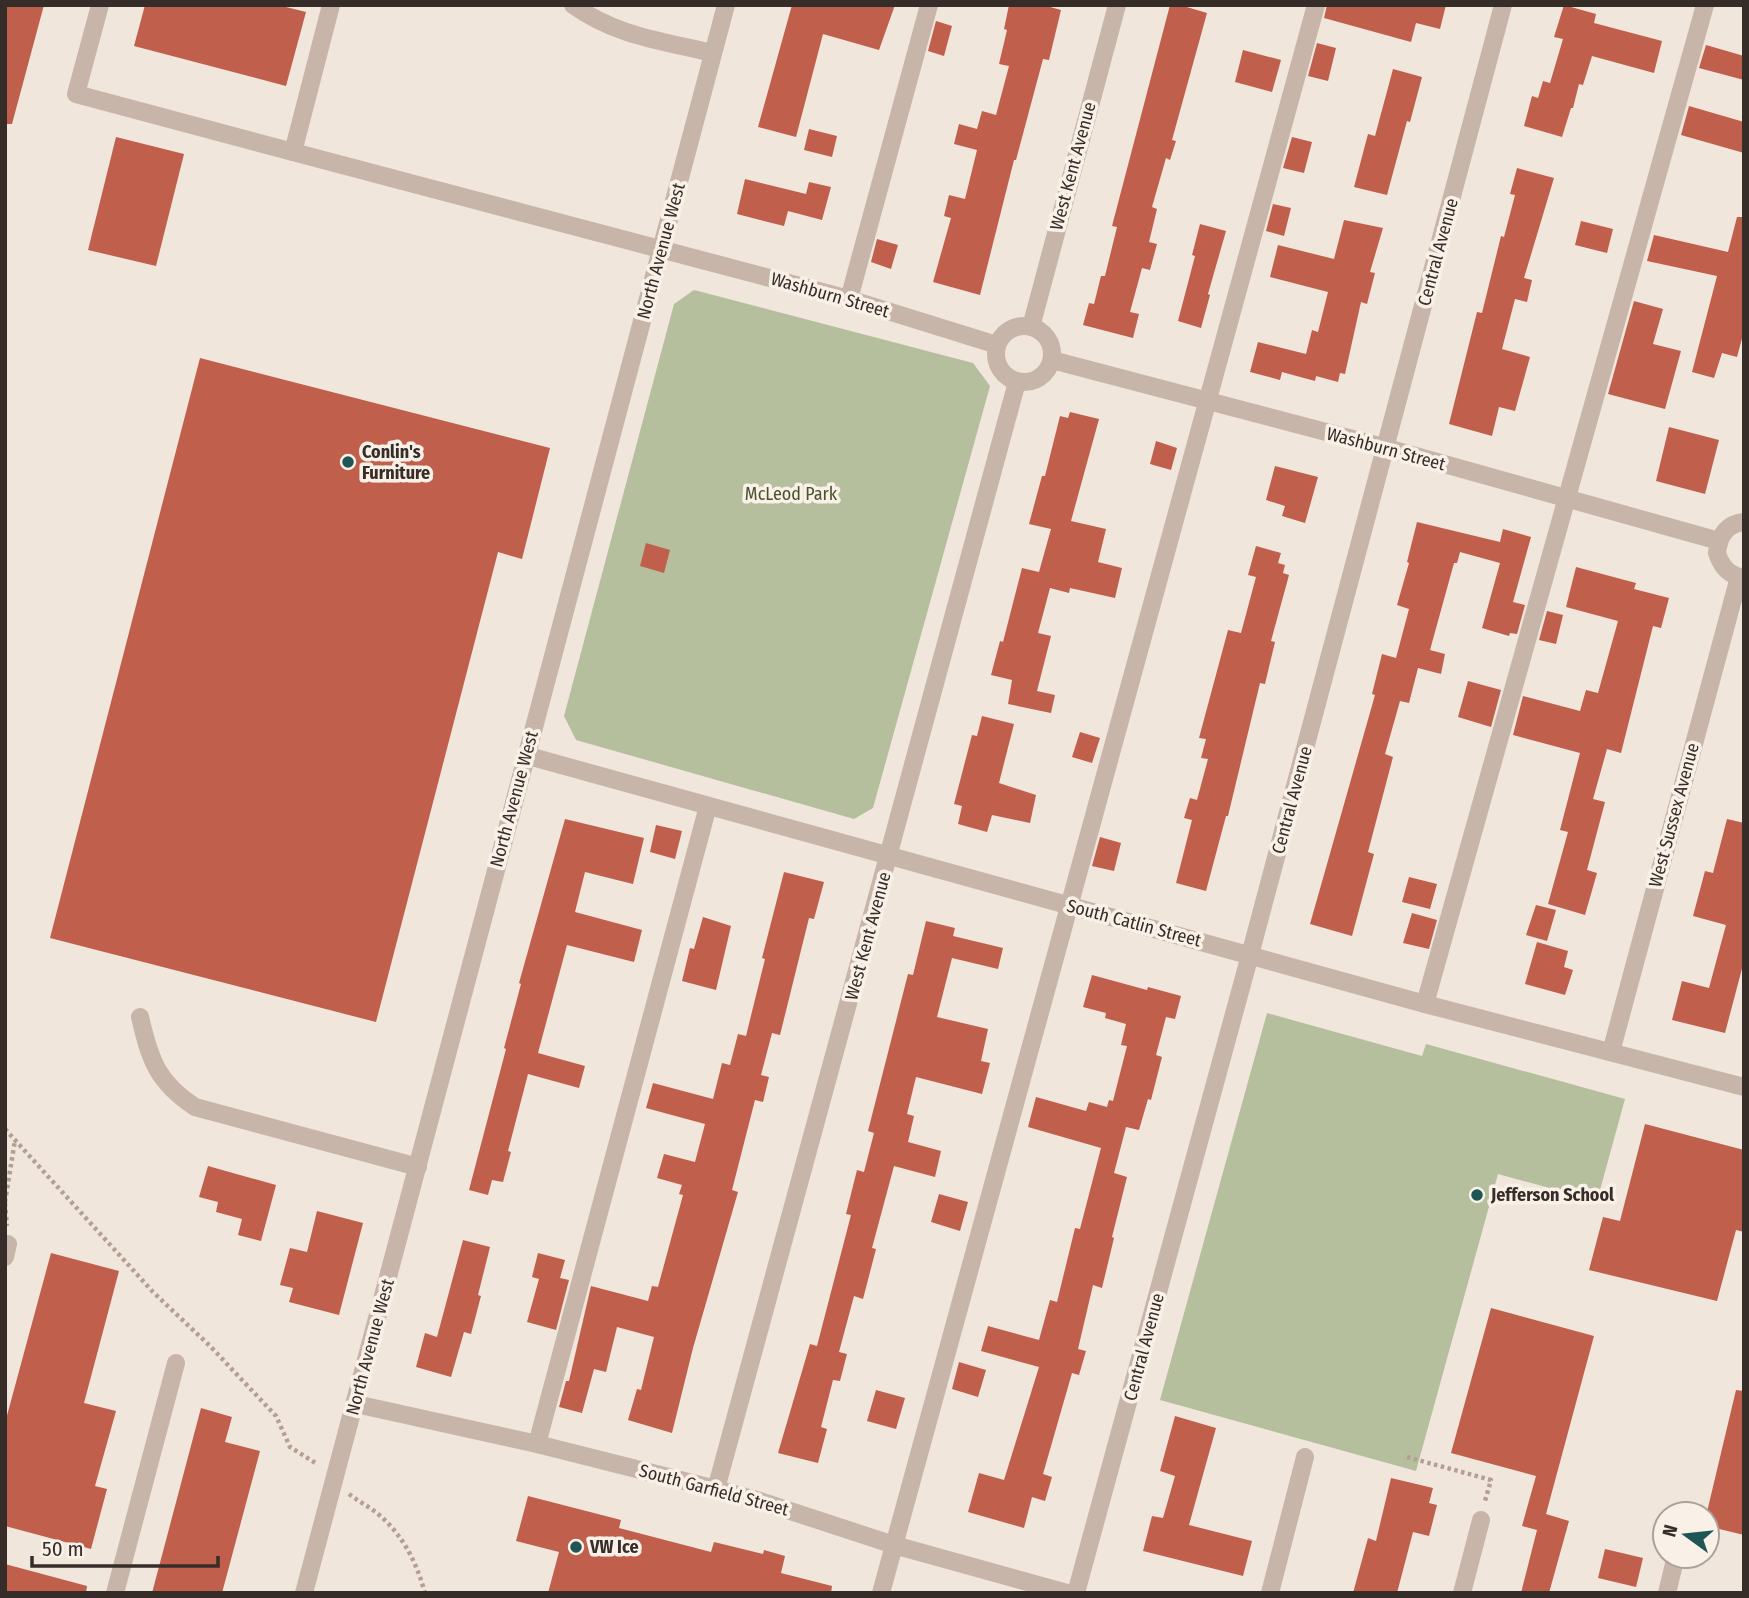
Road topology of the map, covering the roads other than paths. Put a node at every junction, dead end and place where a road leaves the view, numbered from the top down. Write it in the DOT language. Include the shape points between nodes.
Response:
graph roads {
  1 [pos="100,5"];
  2 [pos="331,5"];
  3 [pos="573,5"];
  4 [pos="726,5"];
  5 [pos="929,5"];
  6 [pos="1116,5"];
  7 [pos="1317,5"];
  8 [pos="1503,5"];
  9 [pos="1705,5"];
  10 [pos="713,53"];
  11 [pos="293,152"];
  12 [pos="662,250"];
  13 [pos="849,299"];
  14 [pos="1031,327"];
  15 [pos="997,345"];
  16 [pos="1052,360"];
  17 [pos="1017,382"];
  18 [pos="1209,402"];
  19 [pos="1387,448"];
  20 [pos="1566,498"];
  21 [pos="1744,522"];
  22 [pos="1719,541"];
  23 [pos="1741,578"];
  24 [pos="525,755"];
  25 [pos="708,807"];
  26 [pos="889,856"];
  27 [pos="1070,906"];
  28 [pos="1250,955"];
  29 [pos="1425,1004"];
  30 [pos="140,1017"];
  31 [pos="1611,1052"];
  32 [pos="1744,1087"];
  33 [pos="418,1167"];
  34 [pos="176,1363"];
  35 [pos="356,1404"];
  36 [pos="537,1444"];
  37 [pos="1305,1457"];
  38 [pos="716,1489"];
  39 [pos="1481,1520"];
  40 [pos="894,1545"];
  41 [pos="1673,1570"];
  42 [pos="115,1593"];
  43 [pos="304,1593"];
  44 [pos="881,1593"];
  45 [pos="1067,1593"];
  46 [pos="1076,1593"];
  47 [pos="1270,1593"];
  48 [pos="1462,1593"];
  49 [pos="1667,1593"];
  1 -- 11 [label="street, Washburn Street" via="76,94"];
  2 -- 11 [label="street"];
  3 -- 10 [label="street" via="594,21 628,33"];
  4 -- 10 [label="street, North Avenue West"];
  5 -- 13 [label="street"];
  6 -- 14 [label="street, West Kent Avenue"];
  7 -- 18 [label="street"];
  8 -- 19 [label="street, Central Avenue"];
  9 -- 20 [label="street"];
  10 -- 12 [label="street, North Avenue West"];
  11 -- 12 [label="street, Washburn Street"];
  12 -- 13 [label="street, Washburn Street"];
  12 -- 24 [label="street, North Avenue West"];
  13 -- 15 [label="street, Washburn Street"];
  14 -- 15 [label="street" via="1007,331"];
  14 -- 16 [label="street" via="1050,342"];
  15 -- 17 [label="street" via="998,367"];
  16 -- 17 [label="street" via="1041,377"];
  16 -- 18 [label="street, Washburn Street"];
  17 -- 26 [label="street, West Kent Avenue"];
  18 -- 19 [label="street, Washburn Street"];
  18 -- 27 [label="street"];
  19 -- 20 [label="street, Washburn Street"];
  19 -- 28 [label="street, Central Avenue"];
  20 -- 22 [label="street, Washburn Street"];
  20 -- 29 [label="street"];
  21 -- 22 [label="street" via="1729,527"];
  22 -- 23 [label="street" via="1720,562"];
  23 -- 31 [label="street, West Sussex Avenue"];
  24 -- 25 [label="street, South Catlin Street"];
  24 -- 33 [label="street, North Avenue West"];
  25 -- 26 [label="street, South Catlin Street"];
  25 -- 36 [label="street"];
  26 -- 27 [label="street, South Catlin Street"];
  26 -- 38 [label="street, West Kent Avenue"];
  27 -- 28 [label="street, South Catlin Street"];
  27 -- 40 [label="street"];
  28 -- 29 [label="street, South Catlin Street"];
  28 -- 46 [label="street, Central Avenue"];
  29 -- 31 [label="street, South Catlin Street"];
  30 -- 33 [label="street" via="158,1072 173,1093 195,1107"];
  31 -- 32 [label="street, South Catlin Street"];
  33 -- 35 [label="street, North Avenue West"];
  34 -- 42 [label="street"];
  35 -- 36 [label="street, South Garfield Street"];
  35 -- 43 [label="street, North Avenue West"];
  36 -- 38 [label="street, South Garfield Street"];
  37 -- 47 [label="street"];
  38 -- 40 [label="street, South Garfield Street"];
  39 -- 48 [label="street"];
  40 -- 44 [label="street"];
  40 -- 45 [label="street, South Garfield Street"];
  41 -- 49 [label="street"];
}
